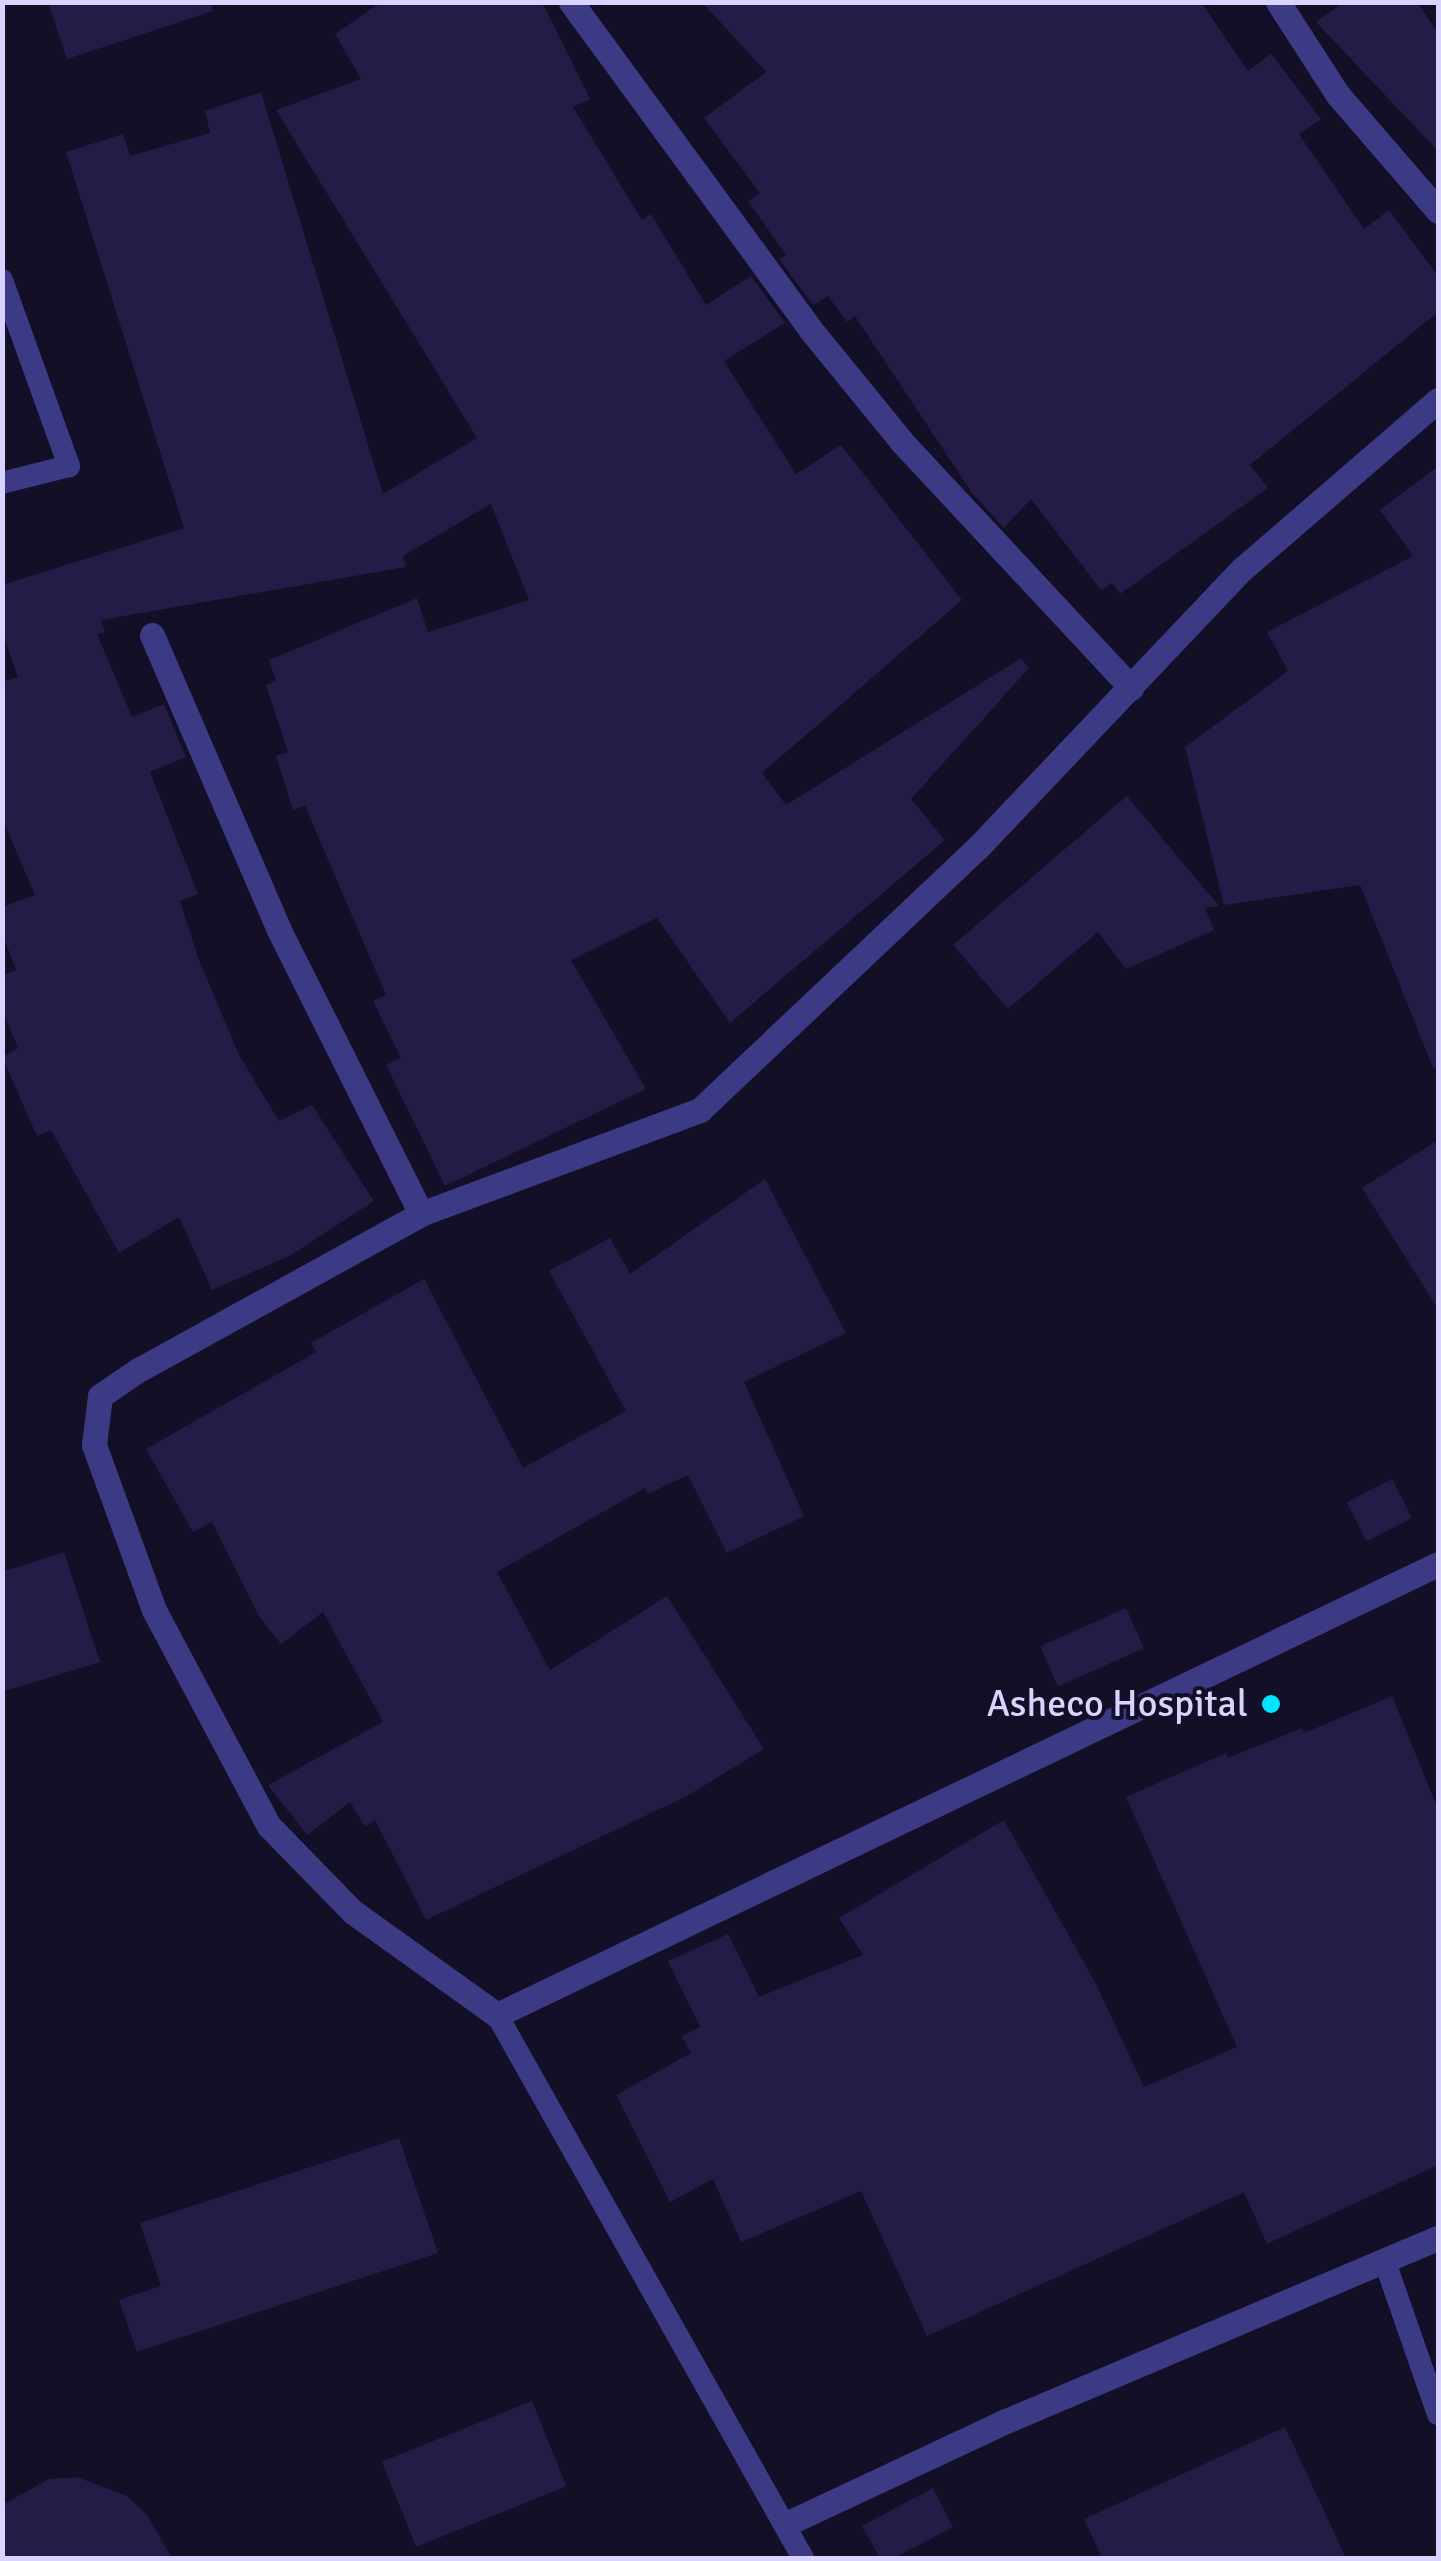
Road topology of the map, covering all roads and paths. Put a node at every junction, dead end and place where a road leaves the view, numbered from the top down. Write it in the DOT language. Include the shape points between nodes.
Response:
graph roads {
  1 [pos="570,2"];
  2 [pos="1278,2"];
  3 [pos="1438,211"];
  4 [pos="2,280"];
  5 [pos="1438,400"];
  6 [pos="2,482"];
  7 [pos="152,635"];
  8 [pos="1131,688"];
  9 [pos="421,1214"];
  10 [pos="1438,1564"];
  11 [pos="497,2015"];
  12 [pos="1438,2238"];
  13 [pos="1385,2262"];
  14 [pos="1438,2414"];
  15 [pos="786,2524"];
  16 [pos="803,2558"];
  1 -- 8 [label="street" via="810,330 902,442"];
  2 -- 3 [label="street" via="1338,95"];
  4 -- 6 [label="lane" via="69,466"];
  5 -- 8 [label="street" via="1241,570"];
  7 -- 9 [label="street" via="278,928"];
  8 -- 9 [label="street" via="850,973 700,1110"];
  9 -- 11 [label="street" via="100,1396 94,1445 154,1610 269,1826 353,1912"];
  10 -- 11 [label="street"];
  11 -- 15 [label="lane"];
  12 -- 13 [label="street"];
  13 -- 14 [label="lane"];
  13 -- 15 [label="street" via="1006,2421"];
  15 -- 16 [label="lane"];
}
